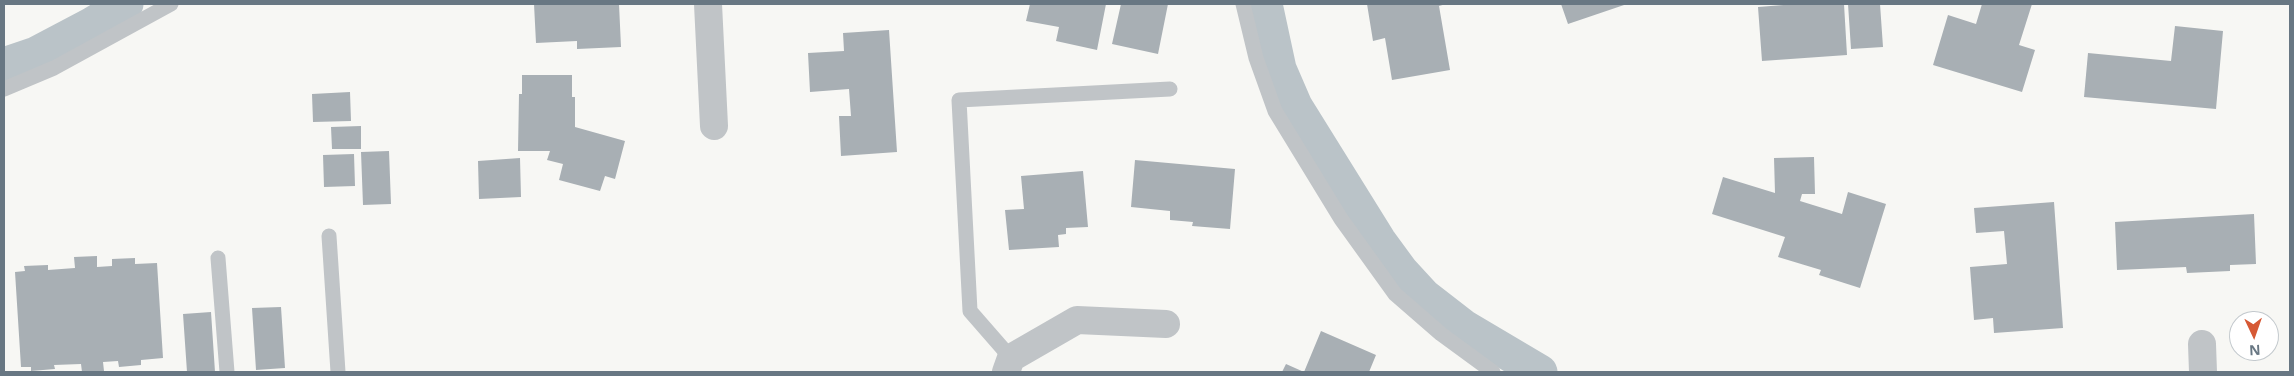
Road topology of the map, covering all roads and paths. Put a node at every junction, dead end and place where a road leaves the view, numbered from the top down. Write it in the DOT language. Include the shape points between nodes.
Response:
graph roads {
  1 [pos="171,4"];
  2 [pos="708,4"];
  3 [pos="1243,4"];
  4 [pos="4,89"];
  5 [pos="1170,89"];
  6 [pos="714,126"];
  7 [pos="329,236"];
  8 [pos="218,258"];
  9 [pos="1166,324"];
  10 [pos="2202,344"];
  11 [pos="1008,365"];
  12 [pos="227,372"];
  13 [pos="338,372"];
  14 [pos="1493,372"];
  15 [pos="2203,372"];
  1 -- 4 [label="lane" via="54,68"];
  2 -- 6 [label="street"];
  3 -- 14 [label="lane" via="1275,111 1341,219 1395,294 1441,334"];
  5 -- 11 [label="lane" via="958,100 970,311"];
  7 -- 13 [label="lane"];
  8 -- 12 [label="lane"];
  9 -- 11 [label="street" via="1078,320"];
  10 -- 15 [label="street"];
}
